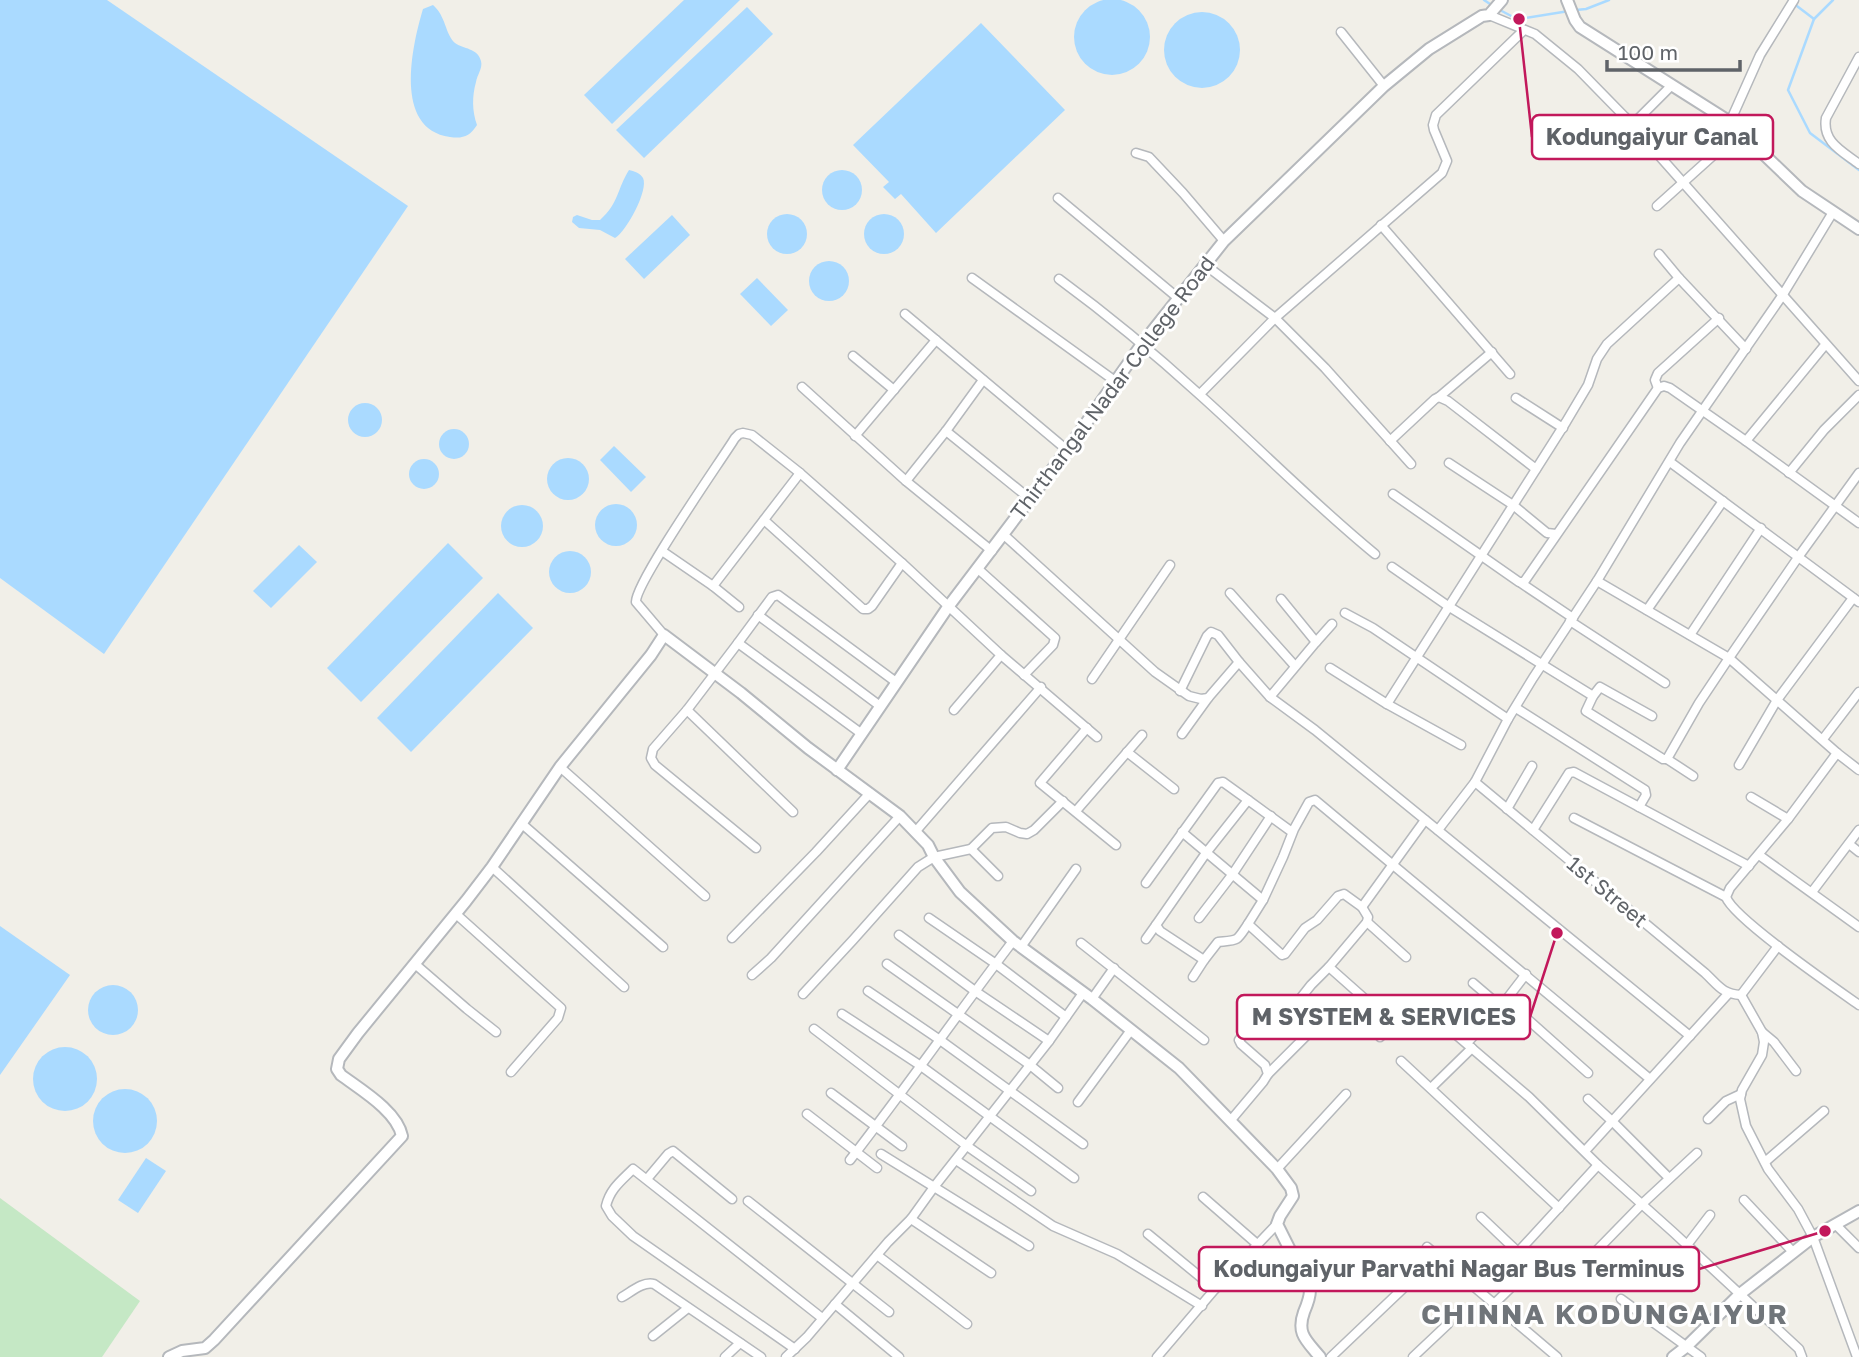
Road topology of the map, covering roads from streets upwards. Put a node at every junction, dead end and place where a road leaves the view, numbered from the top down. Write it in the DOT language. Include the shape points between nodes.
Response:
graph roads {
  1 [pos="1567,0"];
  2 [pos="1501,1"];
  3 [pos="1791,4"];
  4 [pos="1491,14"];
  5 [pos="1524,30"];
  6 [pos="1341,32"];
  7 [pos="1859,57"];
  8 [pos="1384,86"];
  9 [pos="1671,86"];
  10 [pos="1730,122"];
  11 [pos="1632,125"];
  12 [pos="1717,152"];
  13 [pos="1136,153"];
  14 [pos="1859,164"];
  15 [pos="1682,183"];
  16 [pos="1058,198"];
  17 [pos="1657,206"];
  18 [pos="1833,212"];
  19 [pos="1381,225"];
  20 [pos="1859,229"];
  21 [pos="1224,241"];
  22 [pos="1659,254"];
  23 [pos="1205,264"];
  24 [pos="972,278"];
  25 [pos="1679,278"];
  26 [pos="1059,279"];
  27 [pos="1782,296"];
  28 [pos="1178,298"];
  29 [pos="905,314"];
  30 [pos="1275,318"];
  31 [pos="1719,318"];
  32 [pos="936,340"];
  33 [pos="1142,344"];
  34 [pos="1825,345"];
  35 [pos="1745,349"];
  36 [pos="1492,352"];
  37 [pos="853,356"];
  38 [pos="1510,374"];
  39 [pos="983,380"];
  40 [pos="1115,381"];
  41 [pos="1859,382"];
  42 [pos="802,387"];
  43 [pos="1658,388"];
  44 [pos="894,390"];
  45 [pos="1200,394"];
  46 [pos="1859,395"];
  47 [pos="1439,397"];
  48 [pos="1516,398"];
  49 [pos="1701,411"];
  50 [pos="1563,428"];
  51 [pos="946,431"];
  52 [pos="855,436"];
  53 [pos="1390,441"];
  54 [pos="1746,441"];
  55 [pos="1067,450"];
  56 [pos="1670,462"];
  57 [pos="1449,463"];
  58 [pos="1411,464"];
  59 [pos="1536,469"];
  60 [pos="800,473"];
  61 [pos="1789,473"];
  62 [pos="1859,473"];
  63 [pos="905,481"];
  64 [pos="1393,494"];
  65 [pos="1030,499"];
  66 [pos="1723,501"];
  67 [pos="1513,505"];
  68 [pos="1835,505"];
  69 [pos="764,520"];
  70 [pos="1859,523"];
  71 [pos="1761,528"];
  72 [pos="1556,534"];
  73 [pos="1004,535"];
  74 [pos="662,551"];
  75 [pos="992,551"];
  76 [pos="1375,554"];
  77 [pos="1481,555"];
  78 [pos="1799,556"];
  79 [pos="902,563"];
  80 [pos="1170,565"];
  81 [pos="1392,567"];
  82 [pos="977,568"];
  83 [pos="1597,581"];
  84 [pos="1521,583"];
  85 [pos="713,586"];
  86 [pos="1230,593"];
  87 [pos="1281,599"];
  88 [pos="1856,600"];
  89 [pos="1448,606"];
  90 [pos="739,607"];
  91 [pos="948,607"];
  92 [pos="1647,610"];
  93 [pos="1345,612"];
  94 [pos="758,615"];
  95 [pos="1571,619"];
  96 [pos="1332,624"];
  97 [pos="664,635"];
  98 [pos="1690,635"];
  99 [pos="1119,639"];
  100 [pos="1315,642"];
  101 [pos="738,643"];
  102 [pos="1001,655"];
  103 [pos="1417,657"];
  104 [pos="1729,658"];
  105 [pos="1239,662"];
  106 [pos="1542,664"];
  107 [pos="1295,666"];
  108 [pos="1330,668"];
  109 [pos="716,674"];
  110 [pos="1024,675"];
  111 [pos="1092,679"];
  112 [pos="896,682"];
  113 [pos="1665,683"];
  114 [pos="1041,687"];
  115 [pos="1180,691"];
  116 [pos="1859,692"];
  117 [pos="1593,696"];
  118 [pos="1270,697"];
  119 [pos="1208,698"];
  120 [pos="1777,700"];
  121 [pos="1387,704"];
  122 [pos="880,706"];
  123 [pos="1516,708"];
  124 [pos="687,710"];
  125 [pos="954,710"];
  126 [pos="1653,716"];
  127 [pos="1508,719"];
  128 [pos="1087,728"];
  129 [pos="862,734"];
  130 [pos="1182,734"];
  131 [pos="1142,735"];
  132 [pos="1097,737"];
  133 [pos="1823,739"];
  134 [pos="1461,745"];
  135 [pos="1126,752"];
  136 [pos="1837,753"];
  137 [pos="1667,759"];
  138 [pos="1739,765"];
  139 [pos="560,766"];
  140 [pos="1532,766"];
  141 [pos="837,770"];
  142 [pos="1859,770"];
  143 [pos="1693,776"];
  144 [pos="1475,782"];
  145 [pos="1174,789"];
  146 [pos="870,793"];
  147 [pos="1751,797"];
  148 [pos="1248,800"];
  149 [pos="1063,801"];
  150 [pos="1639,807"];
  151 [pos="1507,809"];
  152 [pos="1076,811"];
  153 [pos="793,812"];
  154 [pos="1271,816"];
  155 [pos="900,817"];
  156 [pos="1574,818"];
  157 [pos="1788,819"];
  158 [pos="1425,820"];
  159 [pos="521,823"];
  160 [pos="1438,830"];
  161 [pos="1532,830"];
  162 [pos="1859,830"];
  163 [pos="916,831"];
  164 [pos="1182,832"];
  165 [pos="1292,832"];
  166 [pos="1849,844"];
  167 [pos="1116,845"];
  168 [pos="756,848"];
  169 [pos="971,849"];
  170 [pos="1859,852"];
  171 [pos="1206,853"];
  172 [pos="1759,855"];
  173 [pos="934,857"];
  174 [pos="1393,865"];
  175 [pos="1749,866"];
  176 [pos="492,867"];
  177 [pos="1076,869"];
  178 [pos="1232,875"];
  179 [pos="998,876"];
  180 [pos="1146,883"];
  181 [pos="1812,892"];
  182 [pos="705,896"];
  183 [pos="1726,897"];
  184 [pos="1263,900"];
  185 [pos="1362,907"];
  186 [pos="456,914"];
  187 [pos="929,918"];
  188 [pos="1199,918"];
  189 [pos="1367,922"];
  190 [pos="1248,924"];
  191 [pos="1156,925"];
  192 [pos="1859,927"];
  193 [pos="899,935"];
  194 [pos="732,937"];
  195 [pos="1146,939"];
  196 [pos="1080,943"];
  197 [pos="1017,944"];
  198 [pos="1778,946"];
  199 [pos="663,947"];
  200 [pos="1406,957"];
  201 [pos="1204,960"];
  202 [pos="415,964"];
  203 [pos="887,964"];
  204 [pos="996,964"];
  205 [pos="1329,967"];
  206 [pos="1114,968"];
  207 [pos="1526,974"];
  208 [pos="752,975"];
  209 [pos="1193,977"];
  210 [pos="1473,983"];
  211 [pos="624,987"];
  212 [pos="868,991"];
  213 [pos="975,991"];
  214 [pos="803,994"];
  215 [pos="1728,994"];
  216 [pos="1741,995"];
  217 [pos="1088,996"];
  218 [pos="1503,1003"];
  219 [pos="1859,1005"];
  220 [pos="842,1014"];
  221 [pos="958,1014"];
  222 [pos="1433,1015"];
  223 [pos="1066,1017"];
  224 [pos="1254,1023"];
  225 [pos="814,1030"];
  226 [pos="1131,1030"];
  227 [pos="496,1032"];
  228 [pos="1762,1032"];
  229 [pos="1689,1036"];
  230 [pos="1380,1037"];
  231 [pos="940,1040"];
  232 [pos="1205,1040"];
  233 [pos="1049,1041"];
  234 [pos="1469,1046"];
  235 [pos="1401,1061"];
  236 [pos="1030,1065"];
  237 [pos="921,1066"];
  238 [pos="511,1072"];
  239 [pos="1796,1072"];
  240 [pos="1588,1073"];
  241 [pos="1268,1074"];
  242 [pos="1650,1079"];
  243 [pos="1058,1088"];
  244 [pos="1431,1088"];
  245 [pos="1010,1091"];
  246 [pos="831,1093"];
  247 [pos="1346,1094"];
  248 [pos="1741,1094"];
  249 [pos="900,1095"];
  250 [pos="1588,1099"];
  251 [pos="1078,1102"];
  252 [pos="1824,1111"];
  253 [pos="807,1114"];
  254 [pos="989,1117"];
  255 [pos="1708,1119"];
  256 [pos="1231,1120"];
  257 [pos="1612,1121"];
  258 [pos="876,1126"];
  259 [pos="1083,1143"];
  260 [pos="902,1146"];
  261 [pos="967,1146"];
  262 [pos="1585,1151"];
  263 [pos="856,1152"];
  264 [pos="1697,1153"];
  265 [pos="881,1154"];
  266 [pos="850,1160"];
  267 [pos="956,1160"];
  268 [pos="1765,1162"];
  269 [pos="1598,1165"];
  270 [pos="877,1168"];
  271 [pos="1277,1169"];
  272 [pos="1074,1178"];
  273 [pos="1669,1178"];
  274 [pos="647,1179"];
  275 [pos="933,1186"];
  276 [pos="1031,1191"];
  277 [pos="1203,1197"];
  278 [pos="733,1199"];
  279 [pos="1744,1200"];
  280 [pos="748,1201"];
  281 [pos="1642,1204"];
  282 [pos="1559,1208"];
  283 [pos="1859,1211"];
  284 [pos="1710,1215"];
  285 [pos="1481,1217"];
  286 [pos="911,1219"];
  287 [pos="1277,1224"];
  288 [pos="1836,1225"];
  289 [pos="1148,1234"];
  290 [pos="1813,1237"];
  291 [pos="1257,1244"];
  292 [pos="1687,1245"];
  293 [pos="1029,1246"];
  294 [pos="1427,1247"];
  295 [pos="1859,1248"];
  296 [pos="1520,1251"];
  297 [pos="1793,1252"];
  298 [pos="877,1255"];
  299 [pos="1534,1265"];
  300 [pos="991,1273"];
  301 [pos="1413,1279"];
  302 [pos="852,1284"];
  303 [pos="1215,1289"];
  304 [pos="1740,1293"];
  305 [pos="622,1297"];
  306 [pos="1621,1299"];
  307 [pos="835,1304"];
  308 [pos="1494,1304"];
  309 [pos="1202,1306"];
  310 [pos="688,1308"];
  311 [pos="889,1312"];
  312 [pos="822,1318"];
  313 [pos="967,1324"];
  314 [pos="1448,1324"];
  315 [pos="653,1336"];
  316 [pos="740,1343"];
  317 [pos="1686,1347"];
  318 [pos="795,1349"];
  319 [pos="169,1357"];
  320 [pos="725,1357"];
  321 [pos="761,1357"];
  322 [pos="786,1357"];
  323 [pos="898,1357"];
  324 [pos="1157,1357"];
  325 [pos="1320,1357"];
  326 [pos="1331,1357"];
  327 [pos="1413,1357"];
  328 [pos="1557,1357"];
  329 [pos="1673,1357"];
  330 [pos="1701,1357"];
  331 [pos="1802,1357"];
  332 [pos="1857,1357"];
  1 -- 9 [label="street" via="1580,27"];
  2 -- 4 [label="street, Thirthangal Nadar College Road"];
  3 -- 10 [label="street" via="1760,55"];
  4 -- 5 [label="street"];
  4 -- 8 [label="street, Thirthangal Nadar College Road" via="1429,49"];
  5 -- 11 [label="street" via="1578,69"];
  5 -- 19 [label="street" via="1436,115 1433,125 1447,161 1445,169"];
  6 -- 8 [label="street"];
  7 -- 14 [label="street" via="1825,127 1834,145"];
  8 -- 21 [label="street, Thirthangal Nadar College Road"];
  9 -- 10 [label="street"];
  9 -- 11 [label="street"];
  10 -- 18 [label="street" via="1802,191"];
  11 -- 15 [label="street"];
  12 -- 15 [label="street"];
  13 -- 21 [label="street" via="1149,157"];
  15 -- 17 [label="street"];
  15 -- 27 [label="street"];
  16 -- 28 [label="street"];
  18 -- 20 [label="street"];
  18 -- 27 [label="street"];
  19 -- 30 [label="street"];
  19 -- 36 [label="street"];
  21 -- 23 [label="street, Thirthangal Nadar College Road"];
  22 -- 25 [label="street"];
  23 -- 28 [label="street, Thirthangal Nadar College Road"];
  23 -- 30 [label="street"];
  24 -- 40 [label="street"];
  25 -- 31 [label="street"];
  25 -- 50 [label="street" via="1603,348"];
  26 -- 33 [label="street"];
  27 -- 34 [label="street"];
  27 -- 35 [label="street"];
  28 -- 33 [label="street, Thirthangal Nadar College Road"];
  29 -- 32 [label="street"];
  30 -- 45 [label="street"];
  30 -- 53 [label="street"];
  31 -- 35 [label="street"];
  31 -- 43 [label="street" via="1658,373"];
  32 -- 39 [label="street"];
  32 -- 44 [label="street"];
  33 -- 40 [label="street, Thirthangal Nadar College Road"];
  33 -- 45 [label="street"];
  34 -- 41 [label="street"];
  34 -- 54 [label="street"];
  35 -- 49 [label="street"];
  36 -- 38 [label="street"];
  36 -- 47 [label="street"];
  37 -- 44 [label="street"];
  39 -- 51 [label="street"];
  39 -- 55 [label="street"];
  40 -- 55 [label="street, Thirthangal Nadar College Road"];
  42 -- 52 [label="street"];
  43 -- 49 [label="street" via="1670,388"];
  43 -- 72 [label="street"];
  44 -- 52 [label="street"];
  45 -- 76 [label="street"];
  46 -- 61 [label="street"];
  47 -- 53 [label="street"];
  47 -- 59 [label="street"];
  48 -- 50 [label="street"];
  49 -- 54 [label="street"];
  49 -- 56 [label="street"];
  50 -- 59 [label="street"];
  51 -- 63 [label="street"];
  51 -- 65 [label="street"];
  52 -- 63 [label="street"];
  53 -- 58 [label="street"];
  54 -- 61 [label="street"];
  55 -- 65 [label="street, Thirthangal Nadar College Road"];
  56 -- 66 [label="street"];
  56 -- 83 [label="street"];
  57 -- 67 [label="street"];
  59 -- 67 [label="street"];
  60 -- 69 [label="street"];
  60 -- 74 [label="street" via="752,435 739,434"];
  60 -- 79 [label="street"];
  61 -- 68 [label="street"];
  62 -- 68 [label="street"];
  63 -- 75 [label="street"];
  64 -- 77 [label="street"];
  65 -- 73 [label="street, Thirthangal Nadar College Road"];
  66 -- 71 [label="street"];
  66 -- 92 [label="street"];
  67 -- 72 [label="street" via="1547,533"];
  67 -- 77 [label="street"];
  68 -- 70 [label="street"];
  68 -- 78 [label="street"];
  69 -- 79 [label="street" via="863,609 872,606"];
  69 -- 85 [label="street"];
  71 -- 78 [label="street"];
  71 -- 98 [label="street"];
  72 -- 84 [label="street"];
  73 -- 75 [label="street, Thirthangal Nadar College Road"];
  73 -- 99 [label="street"];
  74 -- 85 [label="street"];
  74 -- 97 [label="street" via="635,597"];
  75 -- 82 [label="street, Thirthangal Nadar College Road"];
  77 -- 84 [label="street"];
  77 -- 89 [label="street"];
  78 -- 88 [label="street"];
  78 -- 104 [label="street"];
  79 -- 91 [label="street"];
  80 -- 99 [label="street"];
  81 -- 89 [label="street"];
  82 -- 91 [label="street, Thirthangal Nadar College Road"];
  82 -- 110 [label="street" via="1055,638 1054,645"];
  83 -- 92 [label="street"];
  83 -- 95 [label="street"];
  84 -- 95 [label="street"];
  85 -- 90 [label="street"];
  86 -- 107 [label="street"];
  87 -- 100 [label="street"];
  88 -- 120 [label="street"];
  89 -- 103 [label="street"];
  89 -- 106 [label="street"];
  91 -- 102 [label="street"];
  91 -- 112 [label="street, Thirthangal Nadar College Road"];
  92 -- 98 [label="street"];
  93 -- 103 [label="street"];
  94 -- 101 [label="street"];
  94 -- 112 [label="street" via="772,597 781,597"];
  94 -- 122 [label="street"];
  95 -- 106 [label="street"];
  95 -- 113 [label="street"];
  96 -- 100 [label="street"];
  97 -- 109 [label="street"];
  97 -- 139 [label="street"];
  98 -- 104 [label="street"];
  99 -- 111 [label="street"];
  99 -- 115 [label="street"];
  100 -- 107 [label="street"];
  101 -- 109 [label="street"];
  101 -- 129 [label="street"];
  102 -- 110 [label="street"];
  102 -- 125 [label="street"];
  103 -- 121 [label="street"];
  103 -- 127 [label="street"];
  104 -- 120 [label="street"];
  104 -- 137 [label="street"];
  105 -- 115 [label="street" via="1211,632"];
  105 -- 118 [label="street"];
  105 -- 119 [label="street"];
  106 -- 117 [label="street"];
  106 -- 123 [label="street"];
  107 -- 118 [label="street"];
  108 -- 121 [label="street"];
  109 -- 124 [label="street"];
  109 -- 141 [label="street"];
  110 -- 114 [label="street"];
  112 -- 122 [label="street, Thirthangal Nadar College Road"];
  114 -- 128 [label="street"];
  114 -- 163 [label="street"];
  115 -- 119 [label="street"];
  116 -- 133 [label="street"];
  117 -- 126 [label="street" via="1600,687"];
  117 -- 137 [label="street" via="1586,711"];
  118 -- 158 [label="street"];
  119 -- 130 [label="street"];
  120 -- 133 [label="street"];
  120 -- 138 [label="street"];
  121 -- 134 [label="street"];
  122 -- 129 [label="street, Thirthangal Nadar College Road"];
  123 -- 127 [label="street"];
  123 -- 150 [label="street" via="1645,790"];
  124 -- 153 [label="street"];
  124 -- 168 [label="street" via="653,749 653,762"];
  127 -- 144 [label="street"];
  128 -- 132 [label="street"];
  128 -- 149 [label="street" via="1040,783"];
  129 -- 141 [label="street, Thirthangal Nadar College Road"];
  131 -- 135 [label="street"];
  133 -- 136 [label="street"];
  135 -- 145 [label="street"];
  135 -- 152 [label="street"];
  136 -- 142 [label="street"];
  136 -- 157 [label="street"];
  137 -- 143 [label="street"];
  139 -- 159 [label="street"];
  139 -- 182 [label="street"];
  140 -- 151 [label="street"];
  141 -- 146 [label="street"];
  144 -- 151 [label="street, 1st Street"];
  144 -- 160 [label="street"];
  146 -- 155 [label="street"];
  146 -- 194 [label="street"];
  147 -- 157 [label="street"];
  148 -- 154 [label="street"];
  148 -- 164 [label="street" via="1218,783"];
  148 -- 171 [label="street"];
  149 -- 152 [label="street"];
  149 -- 169 [label="street" via="1034,831 992,828"];
  150 -- 161 [label="street" via="1571,772"];
  150 -- 175 [label="street"];
  151 -- 161 [label="street, 1st Street"];
  152 -- 167 [label="street"];
  154 -- 165 [label="street"];
  154 -- 178 [label="street"];
  155 -- 163 [label="street"];
  155 -- 208 [label="street"];
  156 -- 183 [label="street"];
  157 -- 172 [label="street"];
  158 -- 160 [label="street"];
  158 -- 174 [label="street"];
  159 -- 176 [label="street"];
  159 -- 199 [label="street"];
  160 -- 229 [label="street"];
  161 -- 215 [label="street, 1st Street"];
  162 -- 166 [label="street"];
  163 -- 173 [label="street"];
  164 -- 171 [label="street"];
  164 -- 180 [label="street"];
  165 -- 174 [label="street" via="1309,802 1315,800"];
  165 -- 184 [label="street"];
  166 -- 170 [label="street"];
  166 -- 181 [label="street"];
  169 -- 173 [label="street"];
  169 -- 179 [label="street"];
  171 -- 178 [label="street"];
  171 -- 191 [label="street"];
  172 -- 175 [label="street"];
  172 -- 181 [label="street"];
  173 -- 197 [label="street" via="960,892"];
  173 -- 214 [label="street" via="918,867"];
  174 -- 185 [label="street"];
  174 -- 207 [label="street"];
  175 -- 183 [label="street"];
  176 -- 186 [label="street"];
  176 -- 211 [label="street"];
  177 -- 197 [label="street"];
  178 -- 184 [label="street"];
  178 -- 188 [label="street"];
  181 -- 192 [label="street"];
  183 -- 198 [label="street" via="1732,908"];
  184 -- 190 [label="street"];
  185 -- 189 [label="street"];
  185 -- 190 [label="street" via="1344,894 1338,896 1282,955"];
  186 -- 202 [label="street"];
  186 -- 238 [label="street" via="561,1008"];
  187 -- 204 [label="street"];
  189 -- 200 [label="street"];
  189 -- 205 [label="street"];
  190 -- 201 [label="street" via="1237,940 1218,942"];
  191 -- 195 [label="street"];
  191 -- 201 [label="street"];
  193 -- 213 [label="street"];
  196 -- 206 [label="street"];
  197 -- 204 [label="street"];
  197 -- 217 [label="street"];
  198 -- 216 [label="street"];
  198 -- 219 [label="street"];
  201 -- 209 [label="street"];
  202 -- 227 [label="street"];
  202 -- 319 [label="street" via="345,1050 338,1069 393,1116 402,1136 214,1340 205,1348"];
  203 -- 221 [label="street"];
  204 -- 213 [label="street"];
  204 -- 223 [label="street"];
  205 -- 230 [label="street" via="1391,1022"];
  205 -- 241 [label="street" via="1296,1004 1316,1026"];
  206 -- 217 [label="street"];
  206 -- 232 [label="street"];
  207 -- 218 [label="street"];
  207 -- 242 [label="street"];
  210 -- 218 [label="street"];
  212 -- 231 [label="street"];
  213 -- 221 [label="street"];
  213 -- 233 [label="street"];
  215 -- 216 [label="street"];
  215 -- 229 [label="street"];
  216 -- 228 [label="street"];
  217 -- 223 [label="street"];
  217 -- 226 [label="street"];
  218 -- 234 [label="street"];
  218 -- 240 [label="street"];
  220 -- 237 [label="street"];
  221 -- 231 [label="street"];
  221 -- 236 [label="street"];
  222 -- 234 [label="street"];
  223 -- 233 [label="street"];
  224 -- 241 [label="street" via="1239,1040 1265,1065"];
  225 -- 249 [label="street"];
  226 -- 251 [label="street"];
  226 -- 256 [label="street" via="1179,1068"];
  228 -- 239 [label="street"];
  228 -- 248 [label="street" via="1762,1055"];
  229 -- 242 [label="street"];
  231 -- 237 [label="street"];
  231 -- 245 [label="street"];
  233 -- 236 [label="street"];
  234 -- 244 [label="street"];
  234 -- 262 [label="street"];
  235 -- 244 [label="street"];
  236 -- 243 [label="street"];
  236 -- 245 [label="street"];
  237 -- 249 [label="street"];
  237 -- 254 [label="street"];
  241 -- 256 [label="street"];
  242 -- 257 [label="street"];
  244 -- 282 [label="street"];
  245 -- 254 [label="street"];
  245 -- 259 [label="street"];
  246 -- 258 [label="street"];
  247 -- 271 [label="street"];
  248 -- 255 [label="street"];
  248 -- 268 [label="street" via="1746,1126"];
  249 -- 258 [label="street"];
  249 -- 261 [label="street"];
  250 -- 257 [label="street"];
  252 -- 268 [label="street"];
  253 -- 263 [label="street"];
  254 -- 261 [label="street"];
  254 -- 272 [label="street"];
  256 -- 271 [label="street"];
  257 -- 262 [label="street"];
  257 -- 273 [label="street"];
  258 -- 260 [label="street"];
  258 -- 263 [label="street"];
  261 -- 267 [label="street"];
  261 -- 276 [label="street"];
  262 -- 269 [label="street"];
  263 -- 266 [label="street"];
  263 -- 270 [label="street"];
  264 -- 273 [label="street"];
  265 -- 275 [label="street"];
  267 -- 275 [label="street"];
  267 -- 309 [label="street" via="1053,1226 1117,1254"];
  268 -- 290 [label="street"];
  269 -- 281 [label="street"];
  269 -- 282 [label="street"];
  271 -- 287 [label="street" via="1293,1196"];
  273 -- 281 [label="street"];
  274 -- 278 [label="street" via="673,1151"];
  274 -- 312 [label="street"];
  274 -- 318 [label="street" via="633,1169 614,1186 606,1206 612,1216 633,1236"];
  275 -- 286 [label="street"];
  275 -- 293 [label="street"];
  277 -- 291 [label="street"];
  279 -- 297 [label="street"];
  280 -- 302 [label="street"];
  281 -- 292 [label="street"];
  281 -- 299 [label="street" via="1564,1284"];
  282 -- 296 [label="street"];
  283 -- 288 [label="street"];
  284 -- 292 [label="street"];
  285 -- 296 [label="street"];
  286 -- 298 [label="street"];
  286 -- 300 [label="street"];
  287 -- 291 [label="street"];
  287 -- 325 [label="street" via="1310,1290 1301,1331"];
  288 -- 290 [label="street"];
  288 -- 295 [label="street"];
  289 -- 303 [label="street"];
  290 -- 297 [label="street"];
  290 -- 332 [label="street"];
  291 -- 303 [label="street"];
  292 -- 304 [label="street"];
  294 -- 308 [label="street"];
  296 -- 299 [label="street"];
  297 -- 304 [label="street"];
  298 -- 302 [label="street"];
  298 -- 313 [label="street"];
  299 -- 308 [label="street"];
  301 -- 326 [label="street"];
  302 -- 307 [label="street"];
  302 -- 311 [label="street"];
  303 -- 309 [label="street"];
  304 -- 317 [label="street"];
  304 -- 331 [label="street"];
  305 -- 310 [label="street" via="649,1283"];
  306 -- 317 [label="street"];
  307 -- 312 [label="street"];
  307 -- 323 [label="street"];
  308 -- 328 [label="street"];
  309 -- 324 [label="street"];
  310 -- 315 [label="street"];
  310 -- 316 [label="street"];
  312 -- 318 [label="street"];
  314 -- 327 [label="street"];
  316 -- 320 [label="street"];
  316 -- 321 [label="street"];
  317 -- 329 [label="street"];
  317 -- 330 [label="street"];
  318 -- 322 [label="street"];
}
